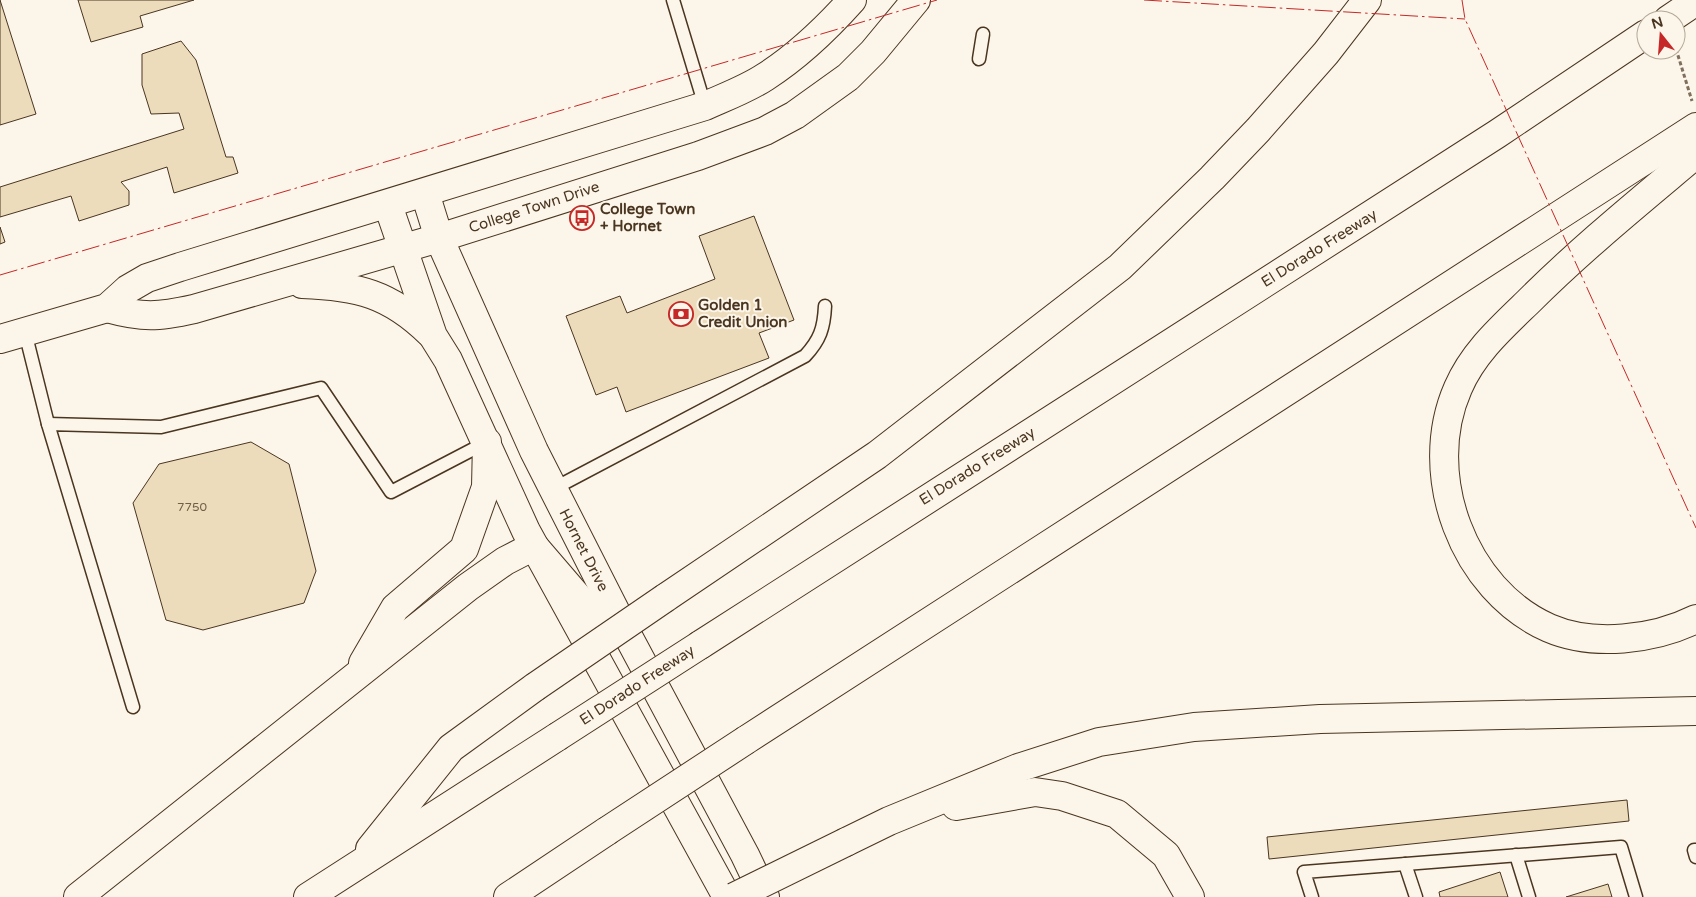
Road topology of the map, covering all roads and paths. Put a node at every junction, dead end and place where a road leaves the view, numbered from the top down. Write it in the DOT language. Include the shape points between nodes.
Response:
graph roads {
  1 [pos="673,0"];
  2 [pos="852,0"];
  3 [pos="916,0"];
  4 [pos="1367,0"];
  5 [pos="1696,1"];
  6 [pos="1683,10"];
  7 [pos="983,34"];
  8 [pos="1636,41"];
  9 [pos="980,59"];
  10 [pos="1679,60"];
  11 [pos="705,106"];
  12 [pos="1695,116"];
  13 [pos="1696,154"];
  14 [pos="425,193"];
  15 [pos="388,205"];
  16 [pos="439,238"];
  17 [pos="403,248"];
  18 [pos="281,283"];
  19 [pos="825,306"];
  20 [pos="106,308"];
  21 [pos="12,336"];
  22 [pos="433,336"];
  23 [pos="48,424"];
  24 [pos="487,442"];
  25 [pos="553,489"];
  26 [pos="534,546"];
  27 [pos="1696,619"];
  28 [pos="628,636"];
  29 [pos="354,678"];
  30 [pos="132,707"];
  31 [pos="1696,710"];
  32 [pos="889,821"];
  33 [pos="1696,850"];
  34 [pos="1516,855"];
  35 [pos="1696,857"];
  36 [pos="1405,864"];
  37 [pos="357,866"];
  38 [pos="78,897"];
  39 [pos="308,897"];
  40 [pos="508,897"];
  41 [pos="727,897"];
  42 [pos="734,897"];
  43 [pos="766,897"];
  44 [pos="1190,897"];
  45 [pos="1312,897"];
  46 [pos="1416,897"];
  47 [pos="1529,897"];
  48 [pos="1636,897"];
  1 -- 11 [label="lane"];
  2 -- 11 [label="main road" via="823,31 764,78"];
  3 -- 16 [label="main road, College Town Drive" via="848,77 795,116 765,131 698,156"];
  4 -- 37 [label="main road, bridge" via="1326,53 1258,130 1120,267 877,455 535,687 451,748"];
  5 -- 6 [label="main road"];
  7 -- 9 [label="lane"];
  8 -- 37 [label="main road, El Dorado Freeway, bridge" via="1497,134"];
  10 -- 12 [label="path"];
  11 -- 14 [label="main road"];
  12 -- 40 [label="main road, bridge"];
  13 -- 27 [label="main road" via="1574,256 1472,361 1448,416 1444,475 1461,537 1480,569 1499,593 1549,628 1577,636 1609,639 1646,635"];
  14 -- 15 [label="main road"];
  14 -- 16 [label="main road, Hornet Drive"];
  15 -- 17 [label="main road"];
  15 -- 20 [label="main road" via="147,278"];
  16 -- 17 [label="main road, College Town Drive"];
  16 -- 25 [label="main road, Hornet Drive"];
  17 -- 18 [label="main road, College Town Drive"];
  17 -- 22 [label="main road"];
  18 -- 20 [label="main road, College Town Drive" via="157,317"];
  18 -- 22 [label="main road" via="338,285 375,295 396,304"];
  19 -- 25 [label="lane" via="819,340 805,356"];
  20 -- 21 [label="main road"];
  21 -- 23 [label="lane"];
  22 -- 24 [label="main road"];
  23 -- 24 [label="lane" via="160,428 322,388 391,492"];
  23 -- 30 [label="lane"];
  24 -- 26 [label="main road"];
  24 -- 29 [label="main road" via="486,487 464,548 395,608"];
  25 -- 28 [label="main road, Hornet Drive"];
  26 -- 28 [label="main road" via="601,624"];
  26 -- 29 [label="main road" via="505,561 468,587"];
  26 -- 41 [label="main road"];
  28 -- 43 [label="main road, Hornet Drive"];
  29 -- 38 [label="main road"];
  31 -- 32 [label="main road" via="1320,719 1194,727 1099,742 1018,768"];
  32 -- 42 [label="main road, bridge"];
  32 -- 44 [label="main road" via="1036,792 1062,796 1117,814 1166,856"];
  33 -- 35 [label="lane"];
  34 -- 36 [label="lane"];
  34 -- 47 [label="lane"];
  34 -- 48 [label="lane" via="1621,847"];
  36 -- 45 [label="lane" via="1304,872"];
  36 -- 46 [label="lane"];
  37 -- 39 [label="main road, El Dorado Freeway"];
}
